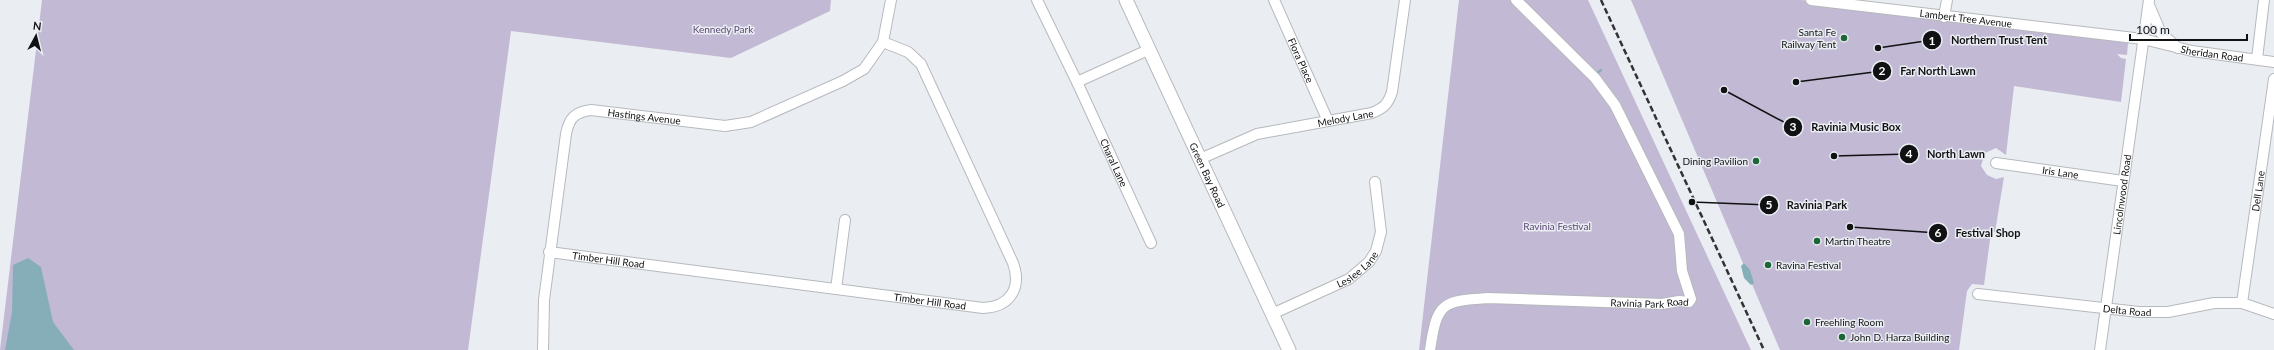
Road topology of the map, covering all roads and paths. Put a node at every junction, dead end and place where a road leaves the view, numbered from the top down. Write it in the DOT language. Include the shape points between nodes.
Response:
graph roads {
  1 [pos="891,0"];
  2 [pos="1037,0"];
  3 [pos="1126,0"];
  4 [pos="1274,0"];
  5 [pos="1405,0"];
  6 [pos="1516,0"];
  7 [pos="1811,0"];
  8 [pos="1947,0"];
  9 [pos="2264,0"];
  10 [pos="2148,2"];
  11 [pos="1944,17"];
  12 [pos="2143,39"];
  13 [pos="883,42"];
  14 [pos="2179,49"];
  15 [pos="1148,50"];
  16 [pos="2257,59"];
  17 [pos="2274,62"];
  18 [pos="2274,79"];
  19 [pos="1077,82"];
  20 [pos="1328,121"];
  21 [pos="1200,159"];
  22 [pos="1996,163"];
  23 [pos="2123,181"];
  24 [pos="1375,182"];
  25 [pos="845,220"];
  26 [pos="1151,243"];
  27 [pos="549,252"];
  28 [pos="836,289"];
  29 [pos="1978,294"];
  30 [pos="2242,303"];
  31 [pos="2106,309"];
  32 [pos="1272,314"];
  33 [pos="2274,314"];
  34 [pos="543,350"];
  35 [pos="1289,350"];
  36 [pos="1430,350"];
  37 [pos="2100,350"];
  1 -- 13 [label="street, Hastings Avenue"];
  2 -- 19 [label="street, Charal Lane"];
  3 -- 15 [label="main road, Green Bay Road"];
  4 -- 20 [label="street, Flora Place"];
  5 -- 20 [label="street, Melody Lane" via="1392,92 1387,105 1372,113"];
  6 -- 36 [label="street, Ravinia Park Road" via="1595,78 1615,105 1679,234 1682,271 1692,299 1689,302 1662,304 1488,298 1464,300 1446,304 1438,313 1434,321"];
  7 -- 11 [label="street, Lambert Tree Avenue"];
  8 -- 11 [label="street"];
  9 -- 16 [label="street"];
  10 -- 12 [label="street"];
  10 -- 14 [label="street" via="2162,33"];
  11 -- 12 [label="street, Lambert Tree Avenue" via="1986,19"];
  12 -- 14 [label="street, Sheridan Road"];
  12 -- 23 [label="street, Lincolnwood Road"];
  13 -- 27 [label="street, Hastings Avenue" via="870,62 855,75 751,122 736,126 591,110 575,115 568,124 566,134"];
  13 -- 28 [label="street, Timber Hill Road" via="908,52 921,64 1013,263 1017,281 1013,292 1004,302 993,308"];
  14 -- 16 [label="street, Sheridan Road"];
  15 -- 19 [label="street"];
  15 -- 21 [label="main road, Green Bay Road"];
  16 -- 17 [label="street, Sheridan Road"];
  18 -- 30 [label="street, Dell Lane"];
  19 -- 26 [label="street, Charal Lane"];
  20 -- 21 [label="street, Melody Lane" via="1257,134"];
  21 -- 32 [label="main road, Green Bay Road"];
  22 -- 23 [label="street, Iris Lane"];
  23 -- 31 [label="street, Lincolnwood Road"];
  24 -- 32 [label="street, Leslee Lane" via="1381,232 1376,251 1369,262 1349,279"];
  25 -- 28 [label="street"];
  27 -- 28 [label="street, Timber Hill Road"];
  27 -- 34 [label="street, Hastings Avenue" via="544,300"];
  29 -- 31 [label="street, Delta Road"];
  30 -- 31 [label="street, Delta Road" via="2214,303 2168,312"];
  30 -- 33 [label="street, Delta Road"];
  31 -- 37 [label="street, Lincolnwood Road"];
  32 -- 35 [label="main road, Green Bay Road"];
}
